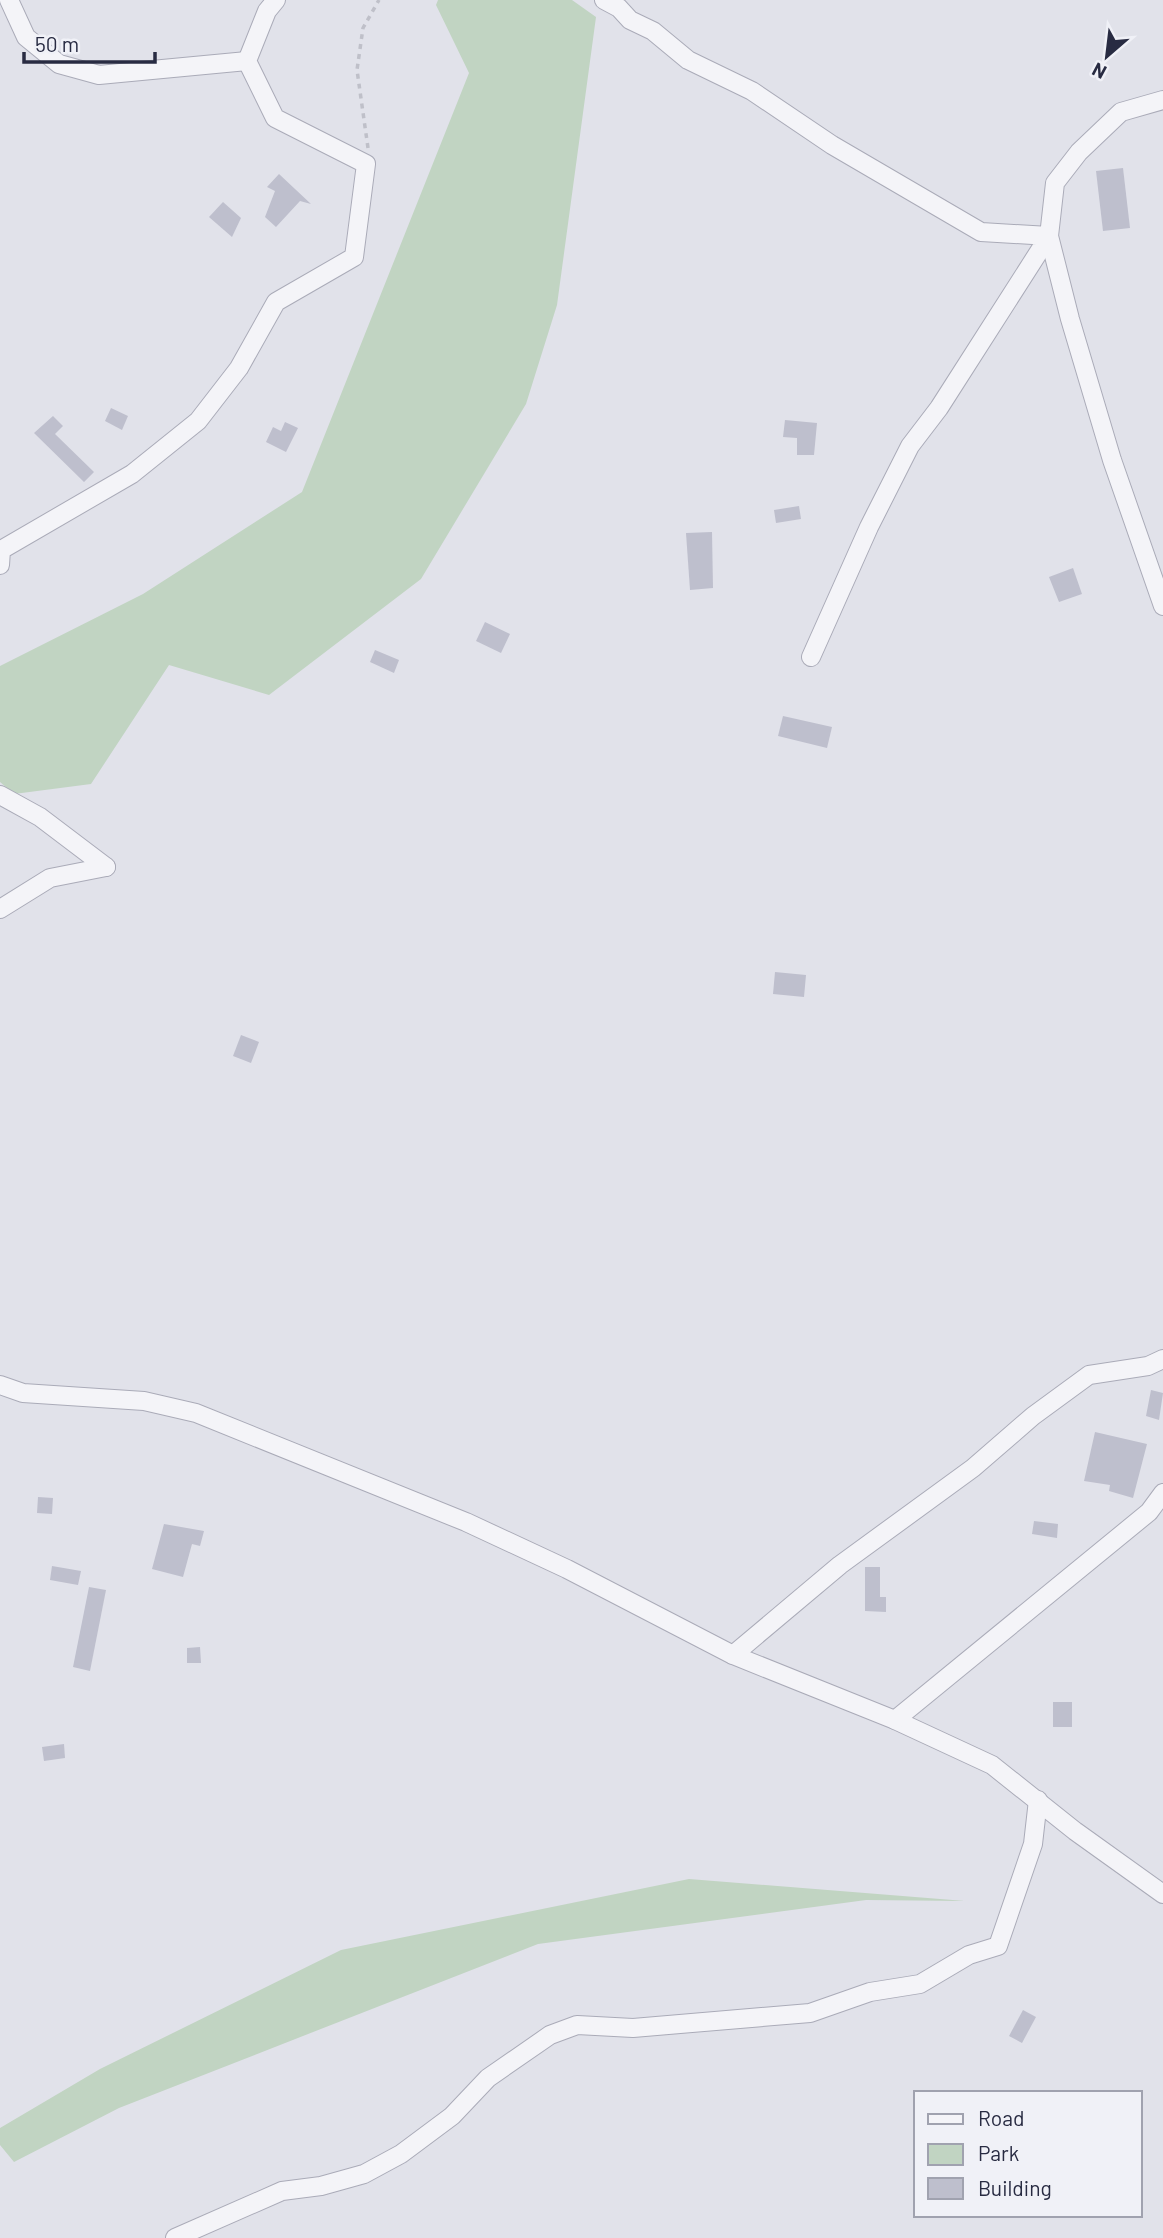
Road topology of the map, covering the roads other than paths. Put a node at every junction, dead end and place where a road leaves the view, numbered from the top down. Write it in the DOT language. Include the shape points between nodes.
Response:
graph roads {
  1 [pos="9,0"];
  2 [pos="276,0"];
  3 [pos="604,0"];
  4 [pos="247,61"];
  5 [pos="1163,100"];
  6 [pos="1049,236"];
  7 [pos="0,565"];
  8 [pos="1163,606"];
  9 [pos="811,657"];
  10 [pos="0,795"];
  11 [pos="0,909"];
  12 [pos="1163,1359"];
  13 [pos="0,1385"];
  14 [pos="1163,1493"];
  15 [pos="733,1655"];
  16 [pos="895,1720"];
  17 [pos="1038,1800"];
  18 [pos="1163,1894"];
  19 [pos="175,2238"];
  1 -- 4 [label="street" via="26,37 59,64 99,75"];
  2 -- 4 [label="street"];
  3 -- 6 [label="street" via="688,60 752,91 832,145 981,232"];
  4 -- 7 [label="street" via="275,118 366,164 354,257 276,302 239,368 198,421 132,474 1,550"];
  5 -- 6 [label="street" via="1121,112 1079,152 1055,183"];
  6 -- 8 [label="street" via="1112,460"];
  6 -- 9 [label="street" via="910,446"];
  10 -- 11 [label="street" via="40,817 106,867 50,878"];
  12 -- 15 [label="street" via="1149,1366 1090,1375 840,1565"];
  13 -- 15 [label="street" via="23,1393 144,1401 196,1413 466,1522"];
  14 -- 16 [label="street" via="1149,1512"];
  15 -- 16 [label="street"];
  16 -- 17 [label="street" via="992,1765"];
  17 -- 18 [label="street"];
  17 -- 19 [label="street" via="1033,1844 998,1946 970,1955 920,1984 870,1992 810,2013 634,2028 576,2025 550,2035 488,2078 452,2116 373,2169 321,2186 282,2191"];
}
